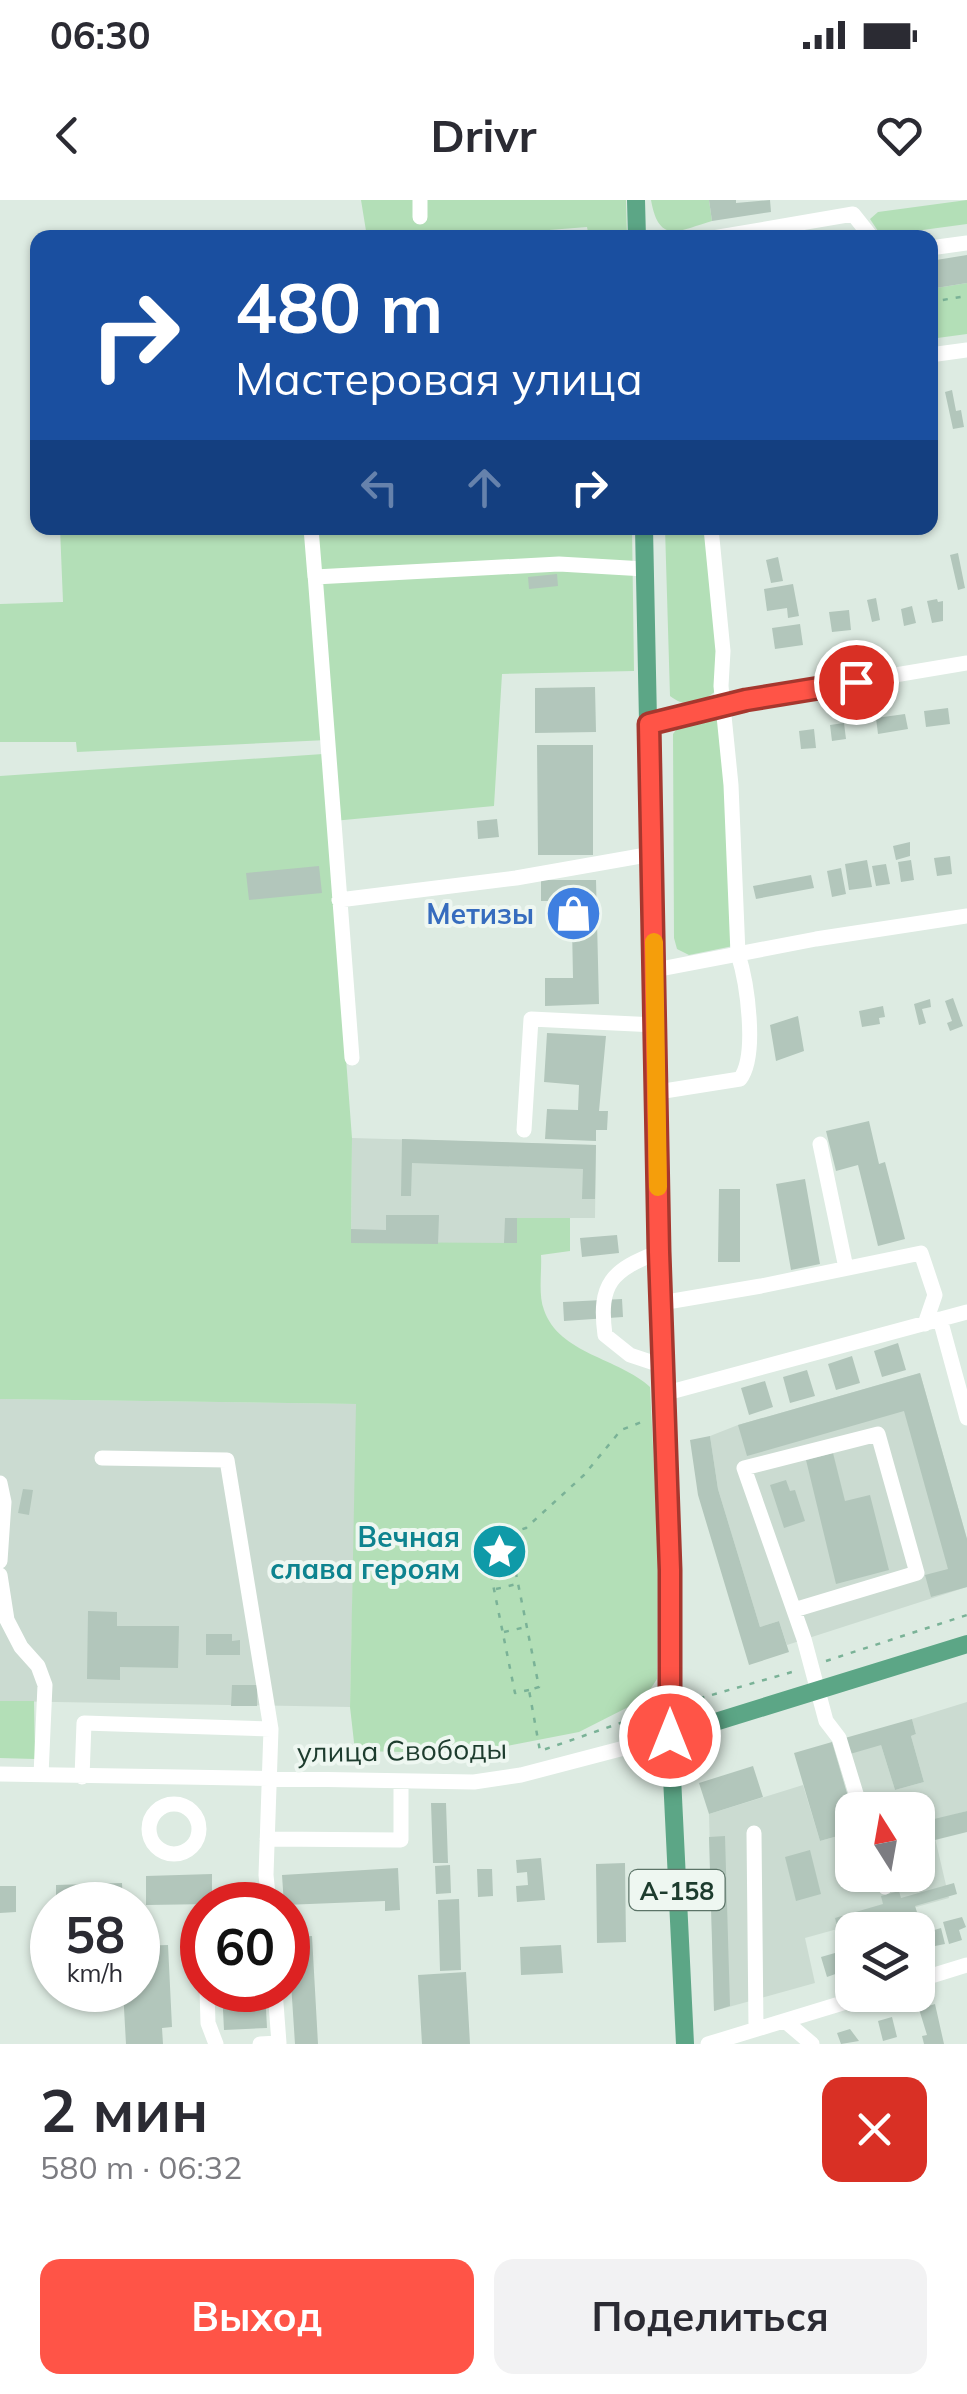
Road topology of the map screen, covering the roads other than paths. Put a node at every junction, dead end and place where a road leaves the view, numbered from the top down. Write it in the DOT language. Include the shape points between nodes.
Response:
graph roads {
  1 [pos="636,200"];
  2 [pos="636,230"];
  3 [pos="759,230"];
  4 [pos="865,230"];
  5 [pos="967,244"];
  6 [pos="938,247"];
  7 [pos="967,350"];
  8 [pos="938,355"];
  9 [pos="312,535"];
  10 [pos="644,535"];
  11 [pos="712,535"];
  12 [pos="645,569"];
  13 [pos="315,574"];
  14 [pos="967,663"];
  15 [pos="724,706"];
  16 [pos="649,724"];
  17 [pos="652,854"];
  18 [pos="340,900"];
  19 [pos="967,916"];
  20 [pos="738,954"];
  21 [pos="655,970"];
  22 [pos="656,1025"];
  23 [pos="352,1058"];
  24 [pos="658,1092"];
  25 [pos="524,1130"];
  26 [pos="820,1144"];
  27 [pos="659,1252"];
  28 [pos="846,1268"];
  29 [pos="661,1303"];
  30 [pos="967,1312"];
  31 [pos="932,1322"];
  32 [pos="663,1366"];
  33 [pos="664,1394"];
  34 [pos="967,1418"];
  35 [pos="102,1458"];
  36 [pos="0,1482"];
  37 [pos="0,1560"];
  38 [pos="0,1576"];
  39 [pos="794,1610"];
  40 [pos="967,1644"];
  41 [pos="816,1690"];
  42 [pos="270,1729"];
  43 [pos="670,1736"];
  44 [pos="0,1774"];
  45 [pos="42,1776"];
  46 [pos="82,1777"];
  47 [pos="179,1779"];
  48 [pos="269,1780"];
  49 [pos="401,1781"];
  50 [pos="856,1792"];
  51 [pos="178,1804"];
  52 [pos="754,1833"];
  53 [pos="267,1839"];
  54 [pos="268,1882"];
  55 [pos="967,1966"];
  56 [pos="935,1975"];
  57 [pos="835,2005"];
  58 [pos="208,2012"];
  59 [pos="277,2012"];
  60 [pos="785,2020"];
  61 [pos="756,2029"];
  62 [pos="216,2044"];
  63 [pos="260,2044"];
  64 [pos="684,2044"];
  65 [pos="708,2044"];
  66 [pos="812,2044"];
  1 -- 2 [label="main road"];
  3 -- 4 [label="street" via="852,214"];
  5 -- 6 [label="street"];
  7 -- 8 [label="street"];
  9 -- 13 [label="street"];
  10 -- 12 [label="main road, А-158"];
  11 -- 15 [label="street"];
  12 -- 13 [label="street" via="559,564"];
  12 -- 16 [label="main road, А-158"];
  13 -- 18 [label="street"];
  14 -- 15 [label="street"];
  15 -- 16 [label="street"];
  15 -- 20 [label="street"];
  16 -- 17 [label="main road, А-158"];
  17 -- 18 [label="street"];
  17 -- 21 [label="main road, А-158"];
  18 -- 23 [label="street"];
  19 -- 20 [label="street"];
  20 -- 21 [label="street"];
  20 -- 24 [label="street" via="746,988 746,1071 740,1079"];
  21 -- 22 [label="main road, А-158"];
  22 -- 24 [label="main road, А-158"];
  22 -- 25 [label="street" via="530,1018"];
  24 -- 27 [label="main road, А-158"];
  26 -- 28 [label="street"];
  27 -- 29 [label="main road, А-158"];
  27 -- 32 [label="street" via="626,1265 606,1286 602,1310 604,1335 630,1356"];
  28 -- 29 [label="street"];
  28 -- 31 [label="street" via="921,1253 934,1296"];
  29 -- 32 [label="main road, А-158"];
  30 -- 31 [label="street"];
  31 -- 33 [label="street"];
  31 -- 34 [label="street"];
  32 -- 33 [label="main road, А-158"];
  33 -- 43 [label="main road, А-158"];
  35 -- 42 [label="street" via="227,1460"];
  36 -- 37 [label="street"];
  38 -- 45 [label="street" via="7,1620 45,1685"];
  39 -- 39 [label="street" via="744,1468 878,1434 917,1573"];
  39 -- 41 [label="street"];
  40 -- 41 [label="main road, улица Свободы"];
  41 -- 43 [label="main road, улица Свободы"];
  41 -- 50 [label="street"];
  42 -- 46 [label="street" via="84,1724"];
  42 -- 48 [label="street"];
  43 -- 49 [label="street, улица Свободы" via="521,1775"];
  43 -- 64 [label="main road, А-158"];
  44 -- 45 [label="street, улица Свободы"];
  45 -- 46 [label="street, улица Свободы"];
  46 -- 47 [label="street, улица Свободы"];
  47 -- 48 [label="street, улица Свободы"];
  47 -- 51 [label="street"];
  48 -- 49 [label="street, улица Свободы"];
  48 -- 53 [label="street"];
  49 -- 53 [label="street" via="401,1840"];
  52 -- 61 [label="street"];
  53 -- 54 [label="street"];
  55 -- 56 [label="street"];
  57 -- 60 [label="street"];
  58 -- 62 [label="street"];
  59 -- 63 [label="street" via="280,2043"];
  60 -- 61 [label="street"];
  60 -- 66 [label="street"];
  61 -- 65 [label="street"];
}
